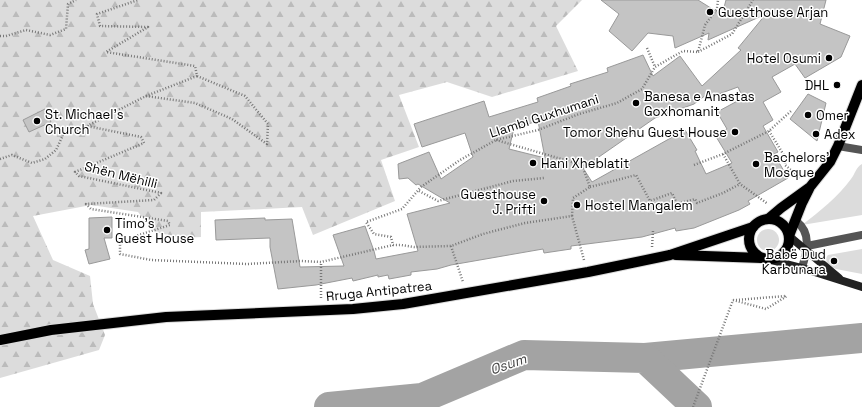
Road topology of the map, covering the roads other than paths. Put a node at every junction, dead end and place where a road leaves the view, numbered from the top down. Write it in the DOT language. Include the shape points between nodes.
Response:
graph roads {
  1 [pos="862,85"];
  2 [pos="838,146"];
  3 [pos="862,150"];
  4 [pos="810,187"];
  5 [pos="768,219"];
  6 [pos="796,221"];
  7 [pos="753,227"];
  8 [pos="862,235"];
  9 [pos="789,236"];
  10 [pos="807,249"];
  11 [pos="670,255"];
  12 [pos="763,258"];
  13 [pos="802,268"];
  14 [pos="842,281"];
  15 [pos="862,286"];
  16 [pos="0,340"];
  1 -- 2 [label="main road"];
  2 -- 3 [label="street"];
  2 -- 4 [label="main road" via="830,162"];
  4 -- 5 [label="main road"];
  4 -- 6 [label="main road"];
  5 -- 7 [label="main road, Rruga Antipatrea"];
  5 -- 9 [label="main road" via="778,221 786,227"];
  6 -- 9 [label="main road"];
  6 -- 10 [label="street" via="802,226 806,236"];
  7 -- 11 [label="main road, Rruga Antipatrea"];
  7 -- 12 [label="main road" via="748,239 752,251"];
  8 -- 10 [label="street"];
  9 -- 10 [label="main road"];
  9 -- 12 [label="main road" via="788,246 781,256 769,260"];
  10 -- 13 [label="street"];
  10 -- 14 [label="main road"];
  11 -- 12 [label="main road"];
  11 -- 16 [label="main road, Rruga Antipatrea" via="403,304 166,317 51,330"];
  12 -- 13 [label="main road"];
  13 -- 14 [label="main road"];
  14 -- 15 [label="main road"];
}
